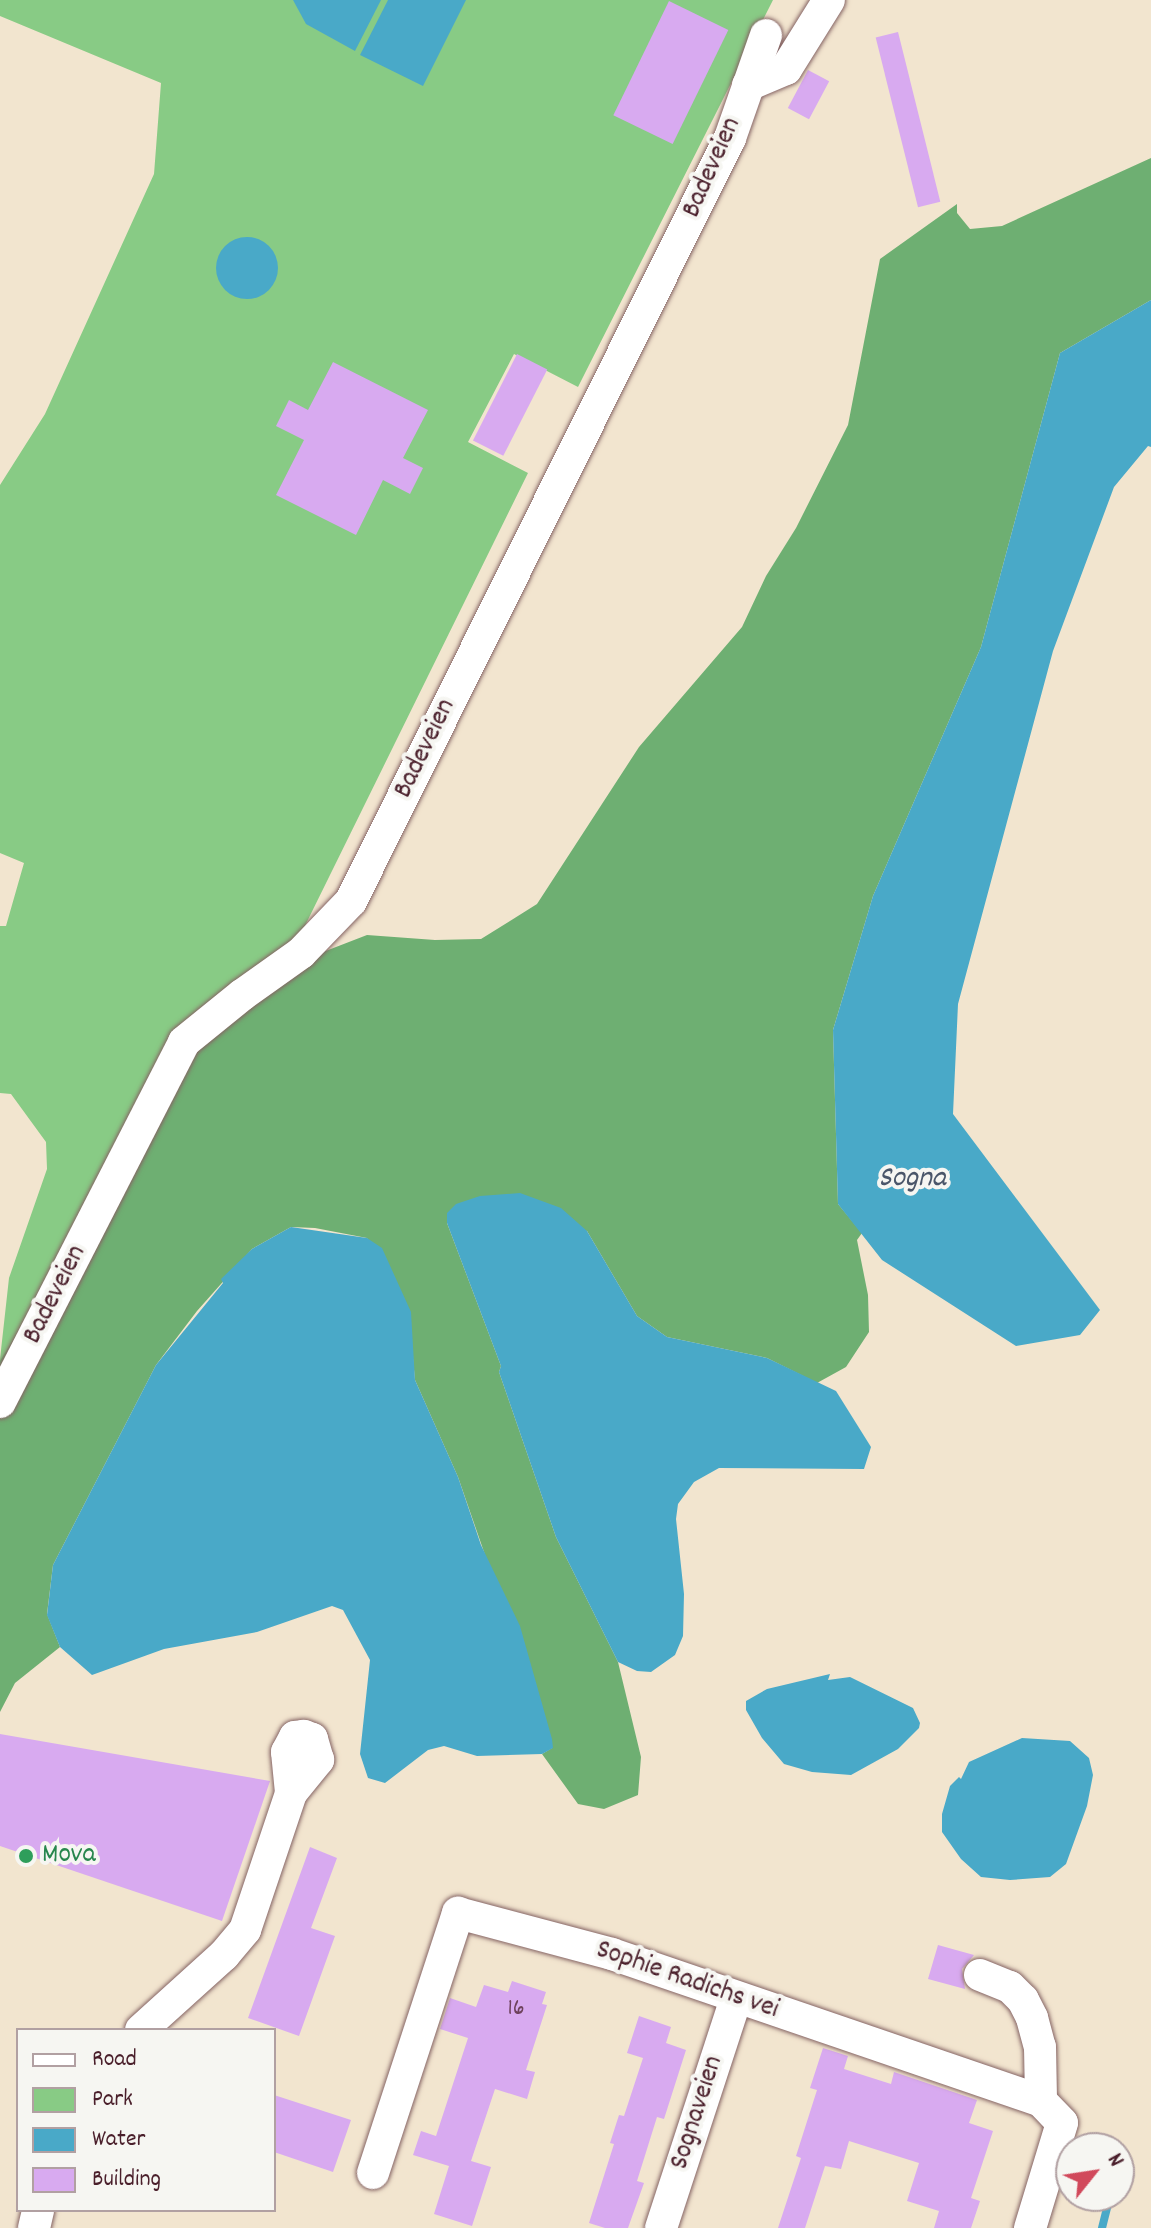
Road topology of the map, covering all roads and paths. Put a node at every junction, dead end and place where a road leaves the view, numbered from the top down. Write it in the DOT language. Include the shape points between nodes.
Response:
graph roads {
  1 [pos="829,0"];
  2 [pos="766,35"];
  3 [pos="748,85"];
  4 [pos="0,1402"];
  5 [pos="291,1793"];
  6 [pos="980,1975"];
  7 [pos="736,1998"];
  8 [pos="143,2028"];
  9 [pos="1041,2101"];
  10 [pos="373,2173"];
  11 [pos="661,2228"];
  12 [pos="1030,2228"];
  1 -- 3 [label="street" via="786,69"];
  2 -- 3 [label="street, Badeveien"];
  3 -- 4 [label="street, Badeveien" via="723,153 351,901 301,953 184,1042"];
  5 -- 8 [label="street" via="245,1930"];
  6 -- 9 [label="street" via="1010,1987 1032,2018 1040,2047"];
  7 -- 9 [label="street, Sophie Radichs vei"];
  7 -- 10 [label="street, Sophie Radichs vei" via="612,1954 458,1913"];
  7 -- 11 [label="street, Sognaveien"];
  9 -- 12 [label="street" via="1062,2123"];
}
